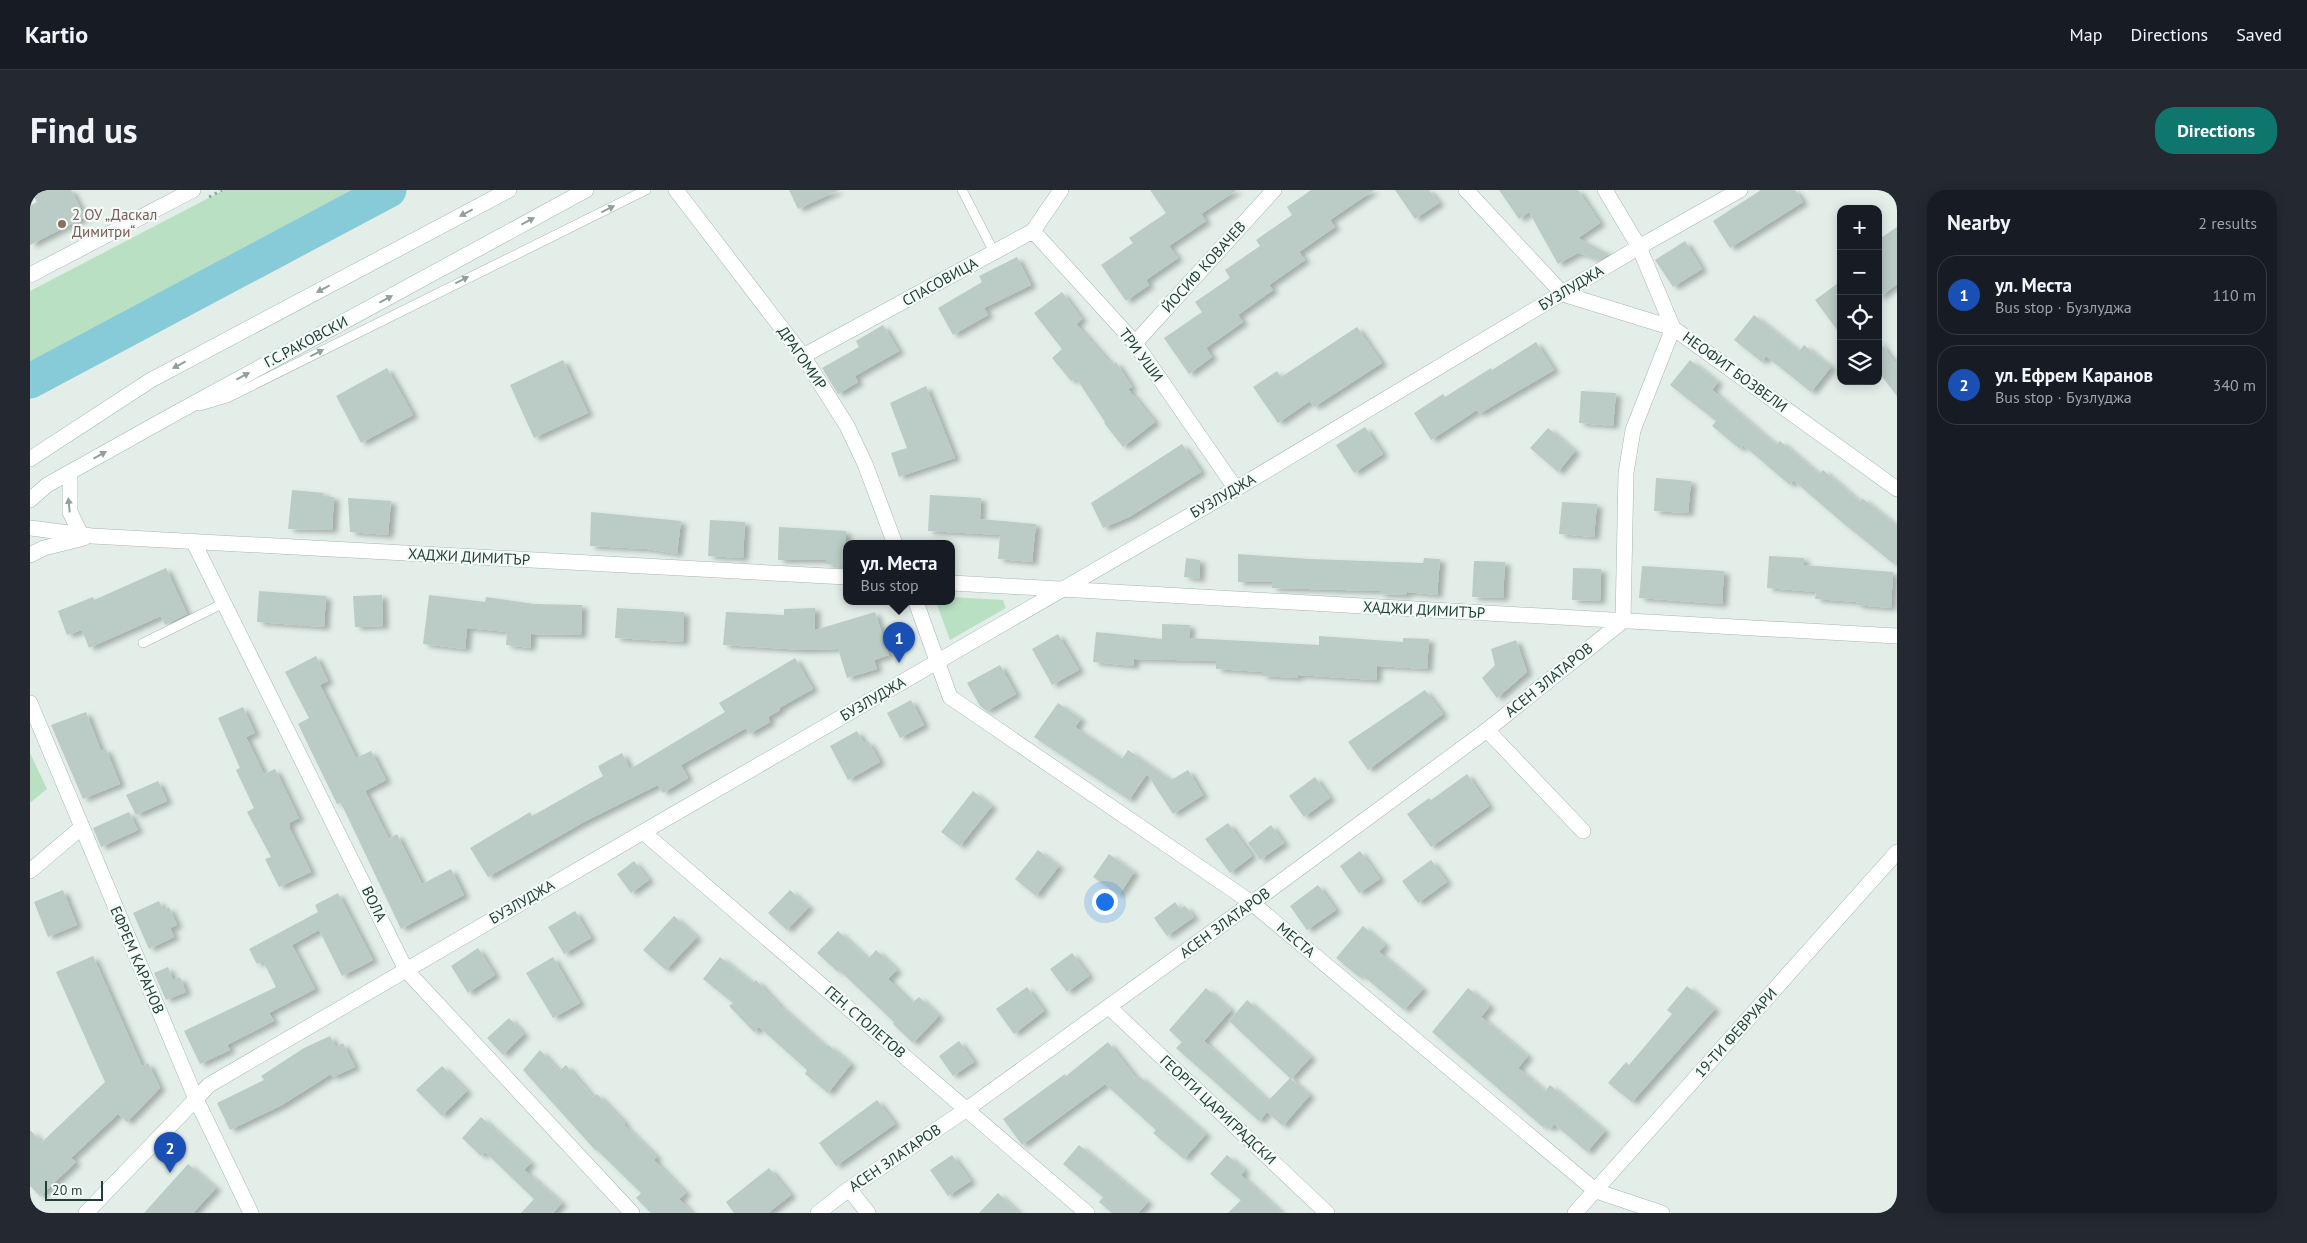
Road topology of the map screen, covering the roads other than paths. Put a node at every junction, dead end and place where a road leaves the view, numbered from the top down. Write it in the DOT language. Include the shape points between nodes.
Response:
graph roads {
  1 [pos="193,190"];
  2 [pos="510,190"];
  3 [pos="586,190"];
  4 [pos="646,190"];
  5 [pos="676,190"];
  6 [pos="962,190"];
  7 [pos="1061,190"];
  8 [pos="1274,190"];
  9 [pos="1466,190"];
  10 [pos="1605,190"];
  11 [pos="1740,190"];
  12 [pos="1033,231"];
  13 [pos="1638,247"];
  14 [pos="994,252"];
  15 [pos="30,275"];
  16 [pos="1563,294"];
  17 [pos="1673,328"];
  18 [pos="1135,343"];
  19 [pos="803,356"];
  20 [pos="176,413"];
  21 [pos="30,459"];
  22 [pos="70,472"];
  23 [pos="1897,488"];
  24 [pos="1236,489"];
  25 [pos="30,500"];
  26 [pos="30,528"];
  27 [pos="86,535"];
  28 [pos="894,540"];
  29 [pos="193,542"];
  30 [pos="30,555"];
  31 [pos="843,577"];
  32 [pos="955,583"];
  33 [pos="1062,590"];
  34 [pos="224,603"];
  35 [pos="917,605"];
  36 [pos="1623,621"];
  37 [pos="1897,636"];
  38 [pos="143,643"];
  39 [pos="938,661"];
  40 [pos="30,703"];
  41 [pos="1487,730"];
  42 [pos="82,827"];
  43 [pos="1583,831"];
  44 [pos="643,832"];
  45 [pos="1897,852"];
  46 [pos="30,872"];
  47 [pos="1252,904"];
  48 [pos="406,970"];
  49 [pos="1109,1007"];
  50 [pos="196,1098"];
  51 [pos="967,1109"];
  52 [pos="849,1189"];
  53 [pos="1596,1191"];
  54 [pos="86,1213"];
  55 [pos="251,1213"];
  56 [pos="632,1213"];
  57 [pos="818,1213"];
  58 [pos="868,1213"];
  59 [pos="1087,1213"];
  60 [pos="1327,1213"];
  61 [pos="1575,1213"];
  62 [pos="1662,1213"];
  1 -- 15 [label="street"];
  2 -- 21 [label="street, one-way" via="151,380"];
  20 -- 3 [label="street, Г.С.РАКОВСКИ, one-way"];
  20 -- 4 [label="lane, one-way" via="227,398"];
  5 -- 19 [label="street, ДРАГОМИР"];
  6 -- 14 [label="lane"];
  7 -- 12 [label="street, СПАСОВИЦА"];
  8 -- 18 [label="street, ЙОСИФ КОВАЧЕВ"];
  9 -- 16 [label="street"];
  10 -- 13 [label="street, НЕОФИТ БОЗВЕЛИ"];
  11 -- 13 [label="street, БУЗЛУДЖА"];
  12 -- 14 [label="street, СПАСОВИЦА"];
  12 -- 18 [label="street, ТРИ УШИ"];
  13 -- 16 [label="street, БУЗЛУДЖА"];
  13 -- 17 [label="street, НЕОФИТ БОЗВЕЛИ"];
  14 -- 19 [label="street, СПАСОВИЦА"];
  16 -- 17 [label="street"];
  16 -- 24 [label="street, БУЗЛУДЖА"];
  17 -- 23 [label="street, НЕОФИТ БОЗВЕЛИ"];
  17 -- 36 [label="street" via="1633,430 1626,473"];
  18 -- 24 [label="street, ТРИ УШИ"];
  19 -- 28 [label="street, ДРАГОМИР" via="848,426"];
  22 -- 20 [label="street, Г.С.РАКОВСКИ, one-way"];
  22 -- 25 [label="street, Г.С.РАКОВСКИ"];
  27 -- 22 [label="street, one-way" via="70,512"];
  24 -- 33 [label="street, БУЗЛУДЖА"];
  26 -- 27 [label="street"];
  27 -- 29 [label="street, ХАДЖИ ДИМИТЪР"];
  27 -- 30 [label="street"];
  29 -- 31 [label="street, ХАДЖИ ДИМИТЪР"];
  29 -- 34 [label="street, ВОЛА"];
  32 -- 33 [label="street, ХАДЖИ ДИМИТЪР"];
  33 -- 36 [label="street, ХАДЖИ ДИМИТЪР"];
  33 -- 39 [label="street, БУЗЛУДЖА"];
  34 -- 38 [label="lane"];
  34 -- 48 [label="street, ВОЛА"];
  35 -- 39 [label="street"];
  36 -- 37 [label="street, ХАДЖИ ДИМИТЪР"];
  36 -- 41 [label="street, АСЕН ЗЛАТАРОВ"];
  39 -- 44 [label="street, БУЗЛУДЖА"];
  39 -- 47 [label="street, МЕСТА" via="950,697"];
  40 -- 42 [label="street, ЕФРЕМ КАРАНОВ"];
  41 -- 43 [label="street"];
  41 -- 47 [label="street, АСЕН ЗЛАТАРОВ"];
  42 -- 46 [label="street"];
  42 -- 50 [label="street, ЕФРЕМ КАРАНОВ"];
  44 -- 48 [label="street, БУЗЛУДЖА"];
  44 -- 51 [label="street, ГЕН. СТОЛЕТОВ"];
  45 -- 53 [label="street, 19-ТИ ФЕВРУАРИ"];
  47 -- 49 [label="street, АСЕН ЗЛАТАРОВ"];
  47 -- 53 [label="street, МЕСТА"];
  48 -- 50 [label="street, БУЗЛУДЖА" via="209,1085"];
  48 -- 56 [label="street, ВОЛА"];
  49 -- 51 [label="street, АСЕН ЗЛАТАРОВ"];
  49 -- 60 [label="street, ГЕОРГИ ЦАРИГРАДСКИ"];
  50 -- 54 [label="street, БУЗЛУДЖА"];
  50 -- 55 [label="street, ЕФРЕМ КАРАНОВ"];
  51 -- 52 [label="street, АСЕН ЗЛАТАРОВ"];
  51 -- 59 [label="street, ГЕН. СТОЛЕТОВ"];
  52 -- 57 [label="street, АСЕН ЗЛАТАРОВ"];
  52 -- 58 [label="street"];
  53 -- 61 [label="street, 19-ТИ ФЕВРУАРИ"];
  53 -- 62 [label="street, МЕСТА"];
}
